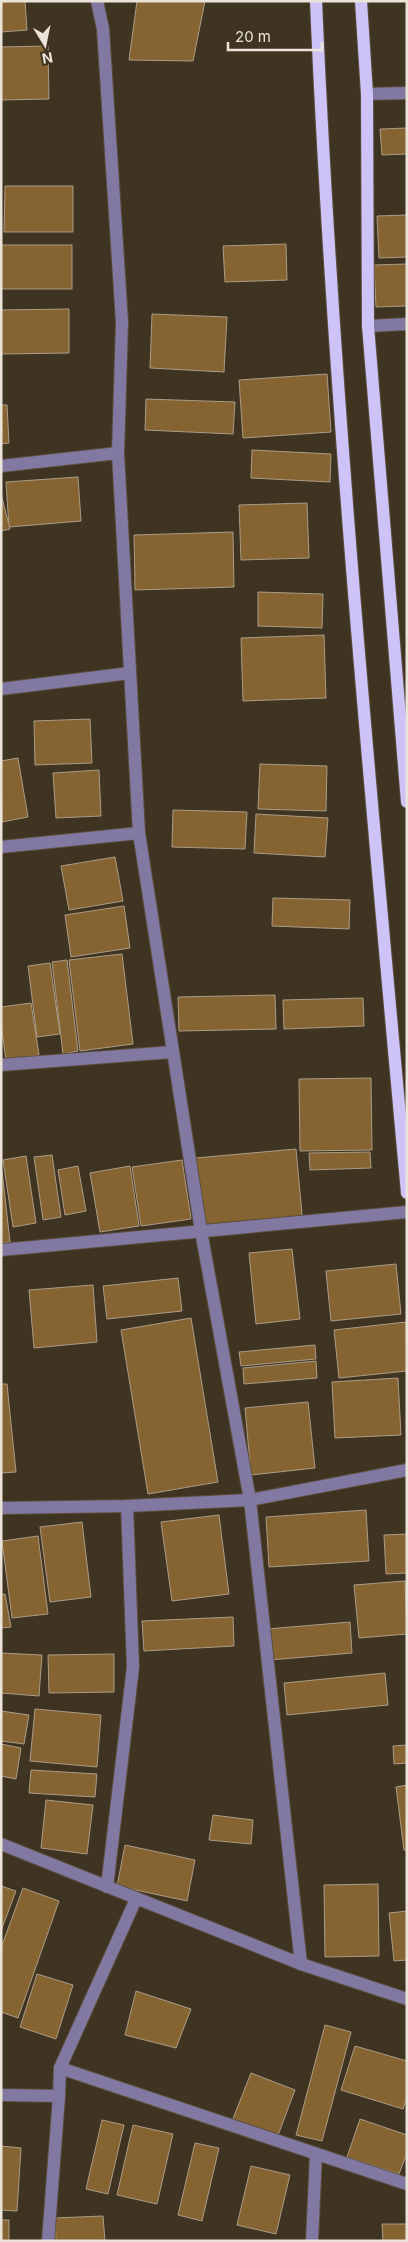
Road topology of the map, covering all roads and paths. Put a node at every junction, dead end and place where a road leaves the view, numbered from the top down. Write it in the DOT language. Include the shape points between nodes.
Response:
graph roads {
  1 [pos="97,1"];
  2 [pos="316,1"];
  3 [pos="361,1"];
  4 [pos="367,94"];
  5 [pos="407,94"];
  6 [pos="407,324"];
  7 [pos="368,326"];
  8 [pos="118,453"];
  9 [pos="1,466"];
  10 [pos="130,673"];
  11 [pos="1,689"];
  12 [pos="407,802"];
  13 [pos="139,833"];
  14 [pos="1,847"];
  15 [pos="172,1052"];
  16 [pos="1,1065"];
  17 [pos="407,1193"];
  18 [pos="407,1212"];
  19 [pos="201,1231"];
  20 [pos="1,1250"];
  21 [pos="407,1470"];
  22 [pos="250,1500"];
  23 [pos="127,1506"];
  24 [pos="1,1508"];
  25 [pos="1,1844"];
  26 [pos="107,1886"];
  27 [pos="136,1899"];
  28 [pos="301,1964"];
  29 [pos="407,2000"];
  30 [pos="60,2068"];
  31 [pos="1,2095"];
  32 [pos="59,2096"];
  33 [pos="316,2154"];
  34 [pos="407,2184"];
  35 [pos="48,2241"];
  36 [pos="312,2241"];
  1 -- 8 [label="street" via="102,29 122,322"];
  2 -- 17 [label="main road" via="334,337"];
  3 -- 4 [label="main road"];
  4 -- 5 [label="street"];
  4 -- 7 [label="main road"];
  6 -- 7 [label="street"];
  7 -- 12 [label="main road"];
  8 -- 9 [label="street"];
  8 -- 10 [label="street"];
  10 -- 11 [label="street"];
  10 -- 13 [label="street"];
  13 -- 14 [label="street"];
  13 -- 15 [label="street"];
  15 -- 16 [label="street"];
  15 -- 19 [label="street"];
  18 -- 19 [label="street"];
  19 -- 20 [label="street"];
  19 -- 22 [label="street"];
  21 -- 22 [label="street"];
  22 -- 23 [label="street"];
  22 -- 28 [label="street"];
  23 -- 24 [label="street"];
  23 -- 26 [label="street" via="133,1667"];
  25 -- 26 [label="street"];
  26 -- 27 [label="street"];
  27 -- 28 [label="street"];
  27 -- 30 [label="street"];
  28 -- 29 [label="street"];
  30 -- 32 [label="street"];
  30 -- 33 [label="street"];
  31 -- 32 [label="street"];
  32 -- 35 [label="street"];
  33 -- 34 [label="street"];
  33 -- 36 [label="street"];
}
